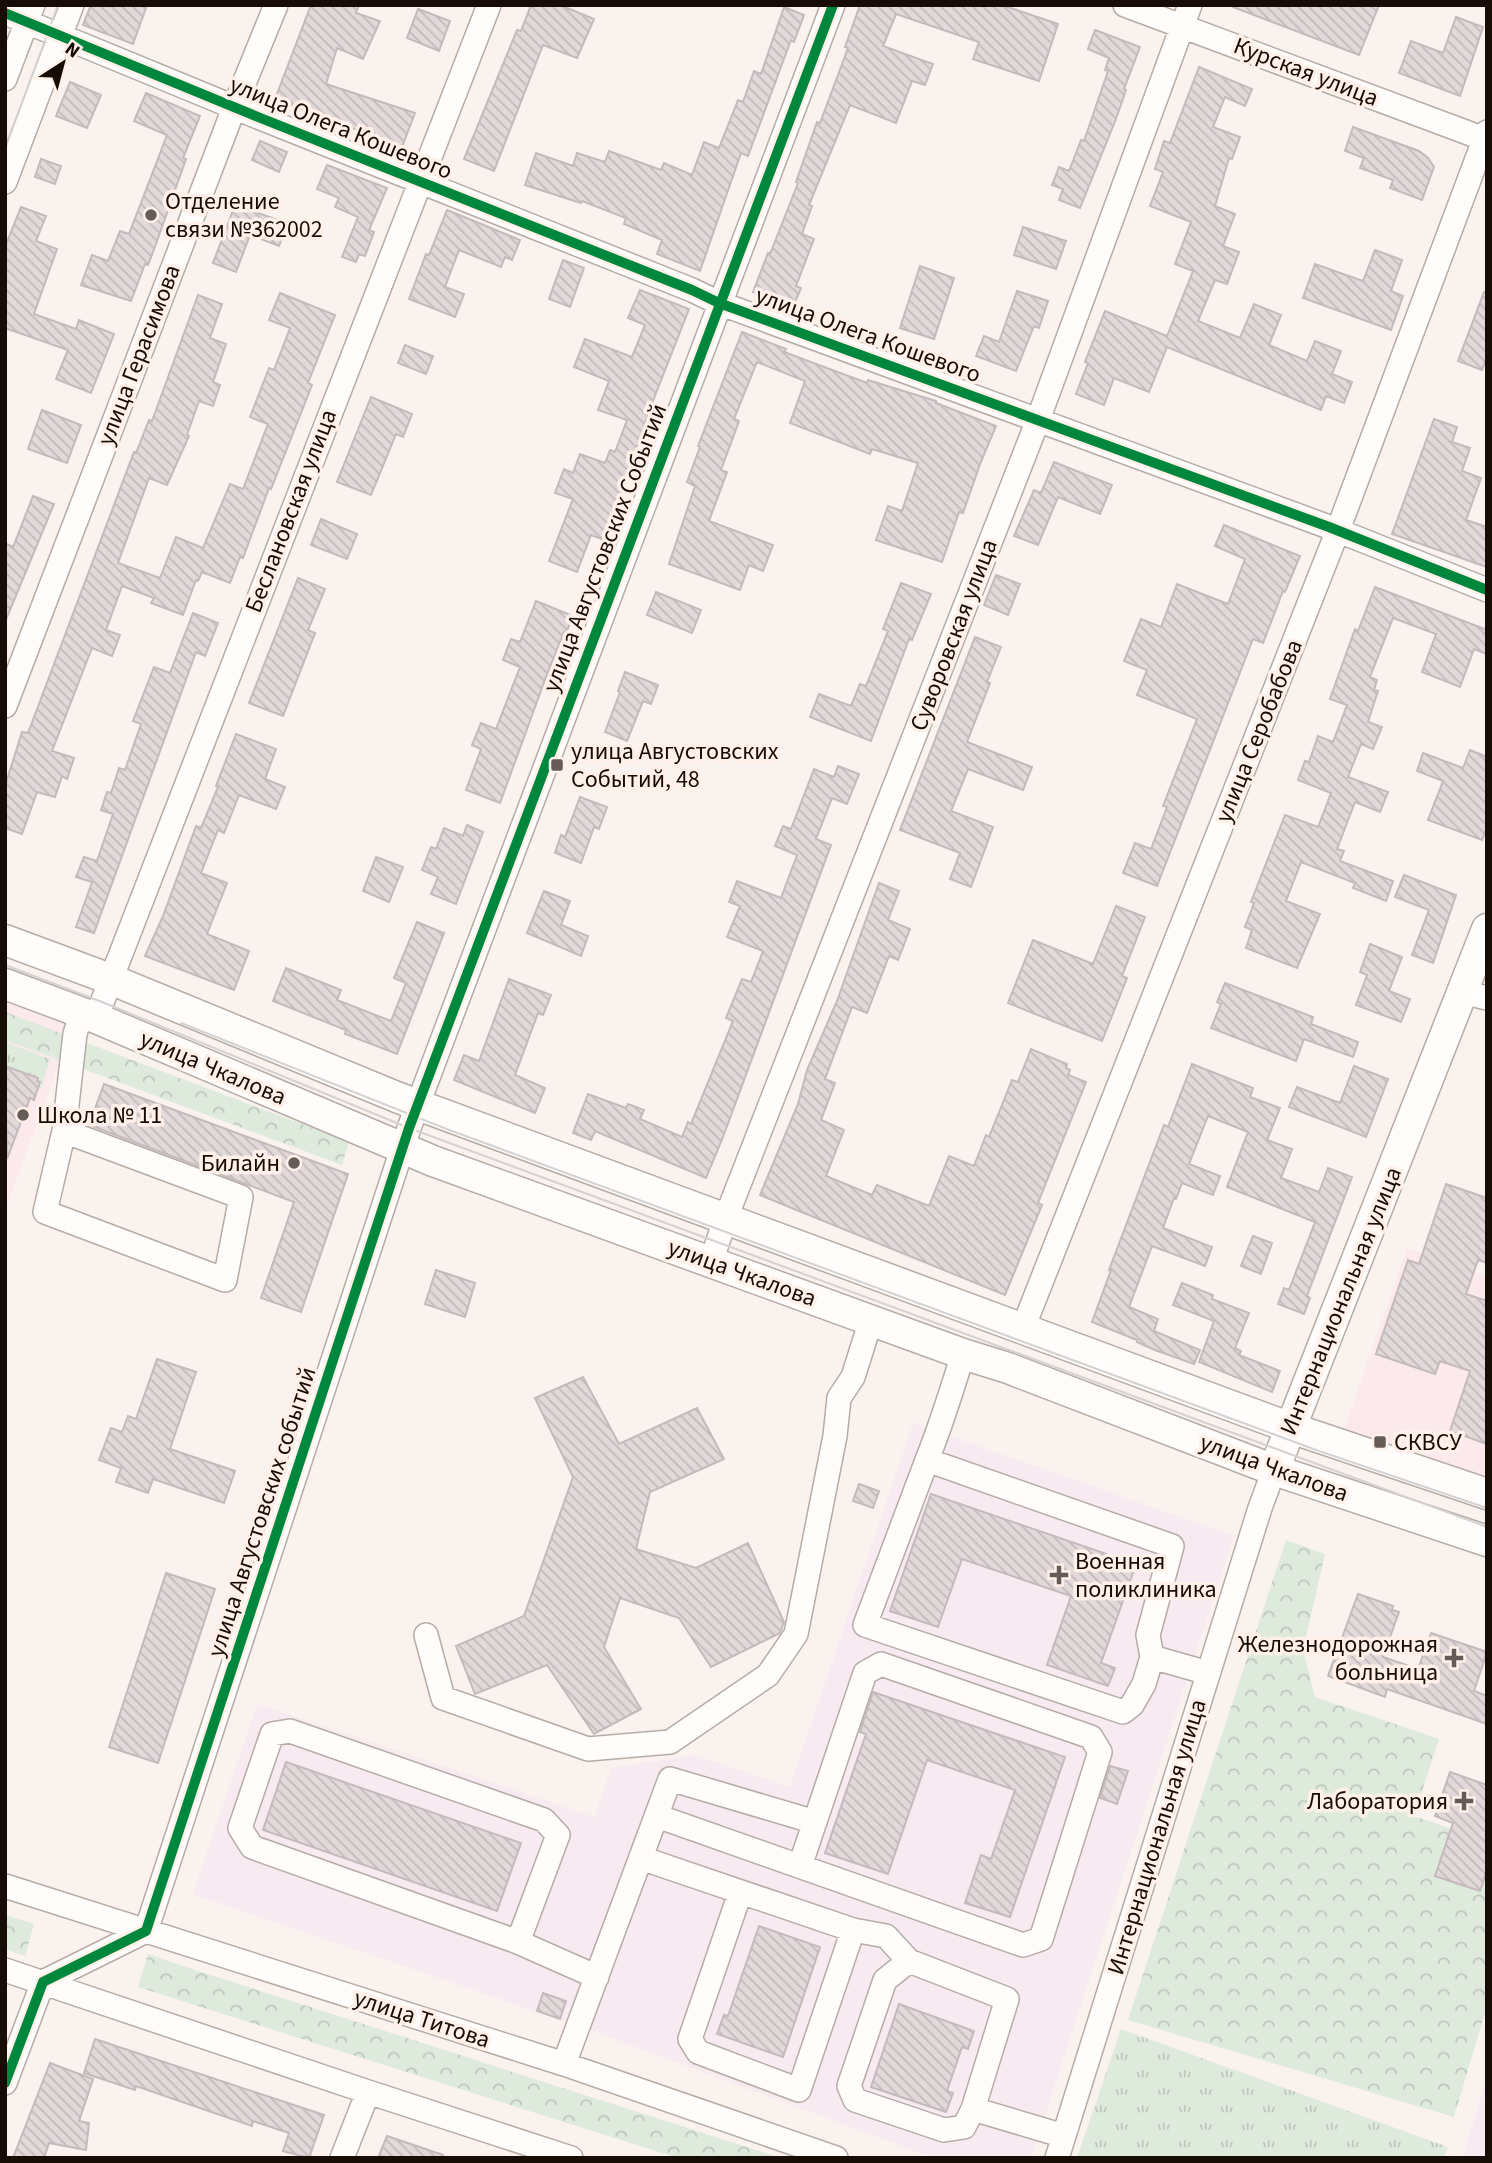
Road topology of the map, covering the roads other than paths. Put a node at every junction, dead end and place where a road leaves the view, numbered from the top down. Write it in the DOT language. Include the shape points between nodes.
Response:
graph roads {
  1 [pos="72,5"];
  2 [pos="276,5"];
  3 [pos="489,5"];
  4 [pos="833,5"];
  5 [pos="1125,5"];
  6 [pos="21,13"];
  7 [pos="1186,15"];
  8 [pos="60,35"];
  9 [pos="5,79"];
  10 [pos="234,108"];
  11 [pos="1486,137"];
  12 [pos="5,182"];
  13 [pos="419,182"];
  14 [pos="719,303"];
  15 [pos="1038,420"];
  16 [pos="1338,530"];
  17 [pos="1487,590"];
  18 [pos="5,706"];
  19 [pos="1487,929"];
  20 [pos="5,940"];
  21 [pos="110,979"];
  22 [pos="5,984"];
  23 [pos="1474,995"];
  24 [pos="88,1016"];
  25 [pos="418,1106"];
  26 [pos="64,1131"];
  27 [pos="402,1149"];
  28 [pos="725,1220"];
  29 [pos="711,1262"];
  30 [pos="871,1320"];
  31 [pos="1023,1328"];
  32 [pos="963,1354"];
  33 [pos="1291,1428"];
  34 [pos="927,1460"];
  35 [pos="1274,1470"];
  36 [pos="1487,1494"];
  37 [pos="1487,1541"];
  38 [pos="426,1635"];
  39 [pos="1152,1657"];
  40 [pos="1208,1673"];
  41 [pos="657,1816"];
  42 [pos="815,1822"];
  43 [pos="641,1858"];
  44 [pos="800,1866"];
  45 [pos="5,1886"];
  46 [pos="740,1893"];
  47 [pos="853,1930"];
  48 [pos="146,1931"];
  49 [pos="518,1942"];
  50 [pos="909,1961"];
  51 [pos="5,1970"];
  52 [pos="597,1977"];
  53 [pos="43,1982"];
  54 [pos="564,2064"];
  55 [pos="5,2082"];
  56 [pos="368,2092"];
  57 [pos="973,2109"];
  58 [pos="1061,2147"];
  59 [pos="342,2158"];
  60 [pos="571,2158"];
  61 [pos="836,2158"];
  1 -- 8 [label="street"];
  2 -- 10 [label="street, улица Герасимова"];
  3 -- 13 [label="street, Беслановская улица"];
  4 -- 14 [label="street, улица Августовских Событий"];
  5 -- 7 [label="street, Курская улица"];
  6 -- 8 [label="street, улица Олега Кошевого"];
  6 -- 9 [label="street"];
  7 -- 11 [label="street, Курская улица"];
  7 -- 15 [label="street, Суворовская улица"];
  8 -- 10 [label="street, улица Олега Кошевого"];
  8 -- 12 [label="street"];
  10 -- 13 [label="street, улица Олега Кошевого"];
  10 -- 18 [label="street, улица Герасимова"];
  11 -- 16 [label="street, улица Серобабова"];
  13 -- 14 [label="street, улица Олега Кошевого"];
  13 -- 21 [label="street, Беслановская улица"];
  14 -- 15 [label="street, улица Олега Кошевого"];
  14 -- 25 [label="street, улица Августовских Событий"];
  15 -- 16 [label="street, улица Олега Кошевого"];
  15 -- 28 [label="street, Суворовская улица"];
  16 -- 17 [label="street, улица Олега Кошевого"];
  16 -- 31 [label="street, улица Серобабова"];
  19 -- 23 [label="main road, Интернациональная улица"];
  20 -- 21 [label="main road, улица Чкалова"];
  21 -- 24 [label="street, Беслановская улица"];
  21 -- 25 [label="main road, улица Чкалова"];
  22 -- 24 [label="main road, улица Чкалова"];
  23 -- 33 [label="main road, Интернациональная улица"];
  24 -- 26 [label="street, Беслановская улица" via="75,1034"];
  24 -- 27 [label="main road, улица Чкалова"];
  25 -- 27 [label="street, улица Августовских событий"];
  25 -- 28 [label="main road, улица Чкалова"];
  26 -- 26 [label="street, Беслановская улица" via="242,1197 225,1280 45,1212"];
  27 -- 29 [label="main road, улица Чкалова"];
  27 -- 48 [label="street, улица Августовских событий"];
  28 -- 29 [label="street, Суворовская улица"];
  28 -- 31 [label="main road, улица Чкалова"];
  29 -- 30 [label="main road, улица Чкалова"];
  30 -- 32 [label="main road, улица Чкалова"];
  30 -- 38 [label="street" via="853,1377 839,1398 796,1634 768,1675 670,1742 588,1749 443,1698"];
  31 -- 33 [label="main road, улица Чкалова"];
  32 -- 34 [label="street"];
  32 -- 35 [label="main road, улица Чкалова"];
  33 -- 35 [label="main road, Интернациональная улица"];
  33 -- 36 [label="main road, улица Чкалова"];
  34 -- 39 [label="street" via="1172,1546 1148,1635"];
  34 -- 39 [label="street" via="865,1625 1123,1712 1144,1684"];
  35 -- 37 [label="main road, улица Чкалова"];
  35 -- 40 [label="street, Интернациональная улица"];
  39 -- 40 [label="street"];
  40 -- 58 [label="street, Интернациональная улица"];
  41 -- 42 [label="street" via="670,1779"];
  41 -- 43 [label="street"];
  41 -- 44 [label="street"];
  42 -- 44 [label="street"];
  42 -- 44 [label="street" via="865,1673 881,1664 1091,1737 1100,1752 1041,1939 1023,1945"];
  43 -- 46 [label="street"];
  43 -- 52 [label="street"];
  45 -- 48 [label="street, улица Титова"];
  46 -- 47 [label="street"];
  46 -- 47 [label="street" via="690,2039 698,2052 799,2090"];
  47 -- 50 [label="street" via="886,1936"];
  48 -- 53 [label="street"];
  48 -- 54 [label="street, улица Титова"];
  49 -- 49 [label="street" via="558,1835 544,1820 290,1731 272,1734 240,1828 252,1847"];
  49 -- 52 [label="street"];
  50 -- 57 [label="street" via="1007,1999"];
  50 -- 57 [label="street" via="885,1980 849,2086 855,2100 944,2130 964,2127"];
  51 -- 53 [label="street"];
  52 -- 54 [label="street"];
  53 -- 55 [label="street"];
  53 -- 56 [label="street"];
  54 -- 61 [label="street, улица Титова"];
  56 -- 59 [label="street"];
  56 -- 60 [label="street"];
  57 -- 58 [label="street"];
}
